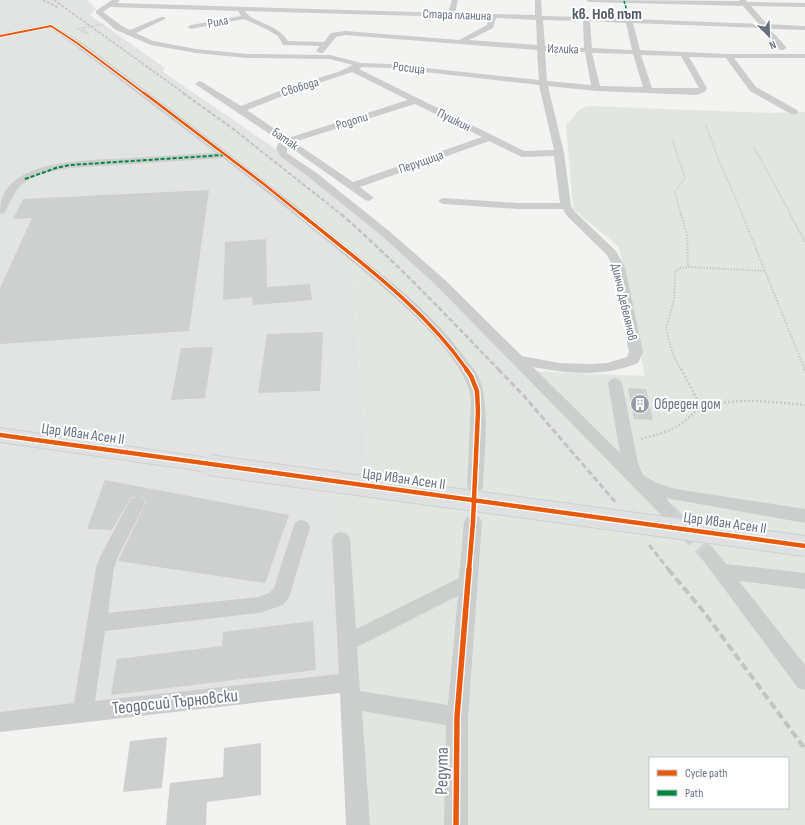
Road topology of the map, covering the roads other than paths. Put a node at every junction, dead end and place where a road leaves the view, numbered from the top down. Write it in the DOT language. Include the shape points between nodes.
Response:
graph roads {
  1 [pos="117,0"];
  2 [pos="455,0"];
  3 [pos="538,0"];
  4 [pos="588,0"];
  5 [pos="624,1"];
  6 [pos="667,1"];
  7 [pos="744,2"];
  8 [pos="788,2"];
  9 [pos="109,4"];
  10 [pos="805,5"];
  11 [pos="240,8"];
  12 [pos="451,15"];
  13 [pos="493,16"];
  14 [pos="245,17"];
  15 [pos="163,18"];
  16 [pos="539,18"];
  17 [pos="586,19"];
  18 [pos="630,21"];
  19 [pos="764,26"];
  20 [pos="191,27"];
  21 [pos="805,28"];
  22 [pos="129,33"];
  23 [pos="0,36"];
  24 [pos="460,42"];
  25 [pos="326,44"];
  26 [pos="540,48"];
  27 [pos="783,48"];
  28 [pos="588,50"];
  29 [pos="636,51"];
  30 [pos="683,54"];
  31 [pos="728,56"];
  32 [pos="804,56"];
  33 [pos="316,58"];
  34 [pos="357,67"];
  35 [pos="544,83"];
  36 [pos="199,84"];
  37 [pos="596,88"];
  38 [pos="648,90"];
  39 [pos="415,101"];
  40 [pos="240,108"];
  41 [pos="794,112"];
  42 [pos="490,138"];
  43 [pos="288,141"];
  44 [pos="559,153"];
  45 [pos="225,155"];
  46 [pos="352,186"];
  47 [pos="369,198"];
  48 [pos="443,201"];
  49 [pos="566,206"];
  50 [pos="0,211"];
  51 [pos="515,358"];
  52 [pos="614,383"];
  53 [pos="0,435"];
  54 [pos="636,478"];
  55 [pos="475,486"];
  56 [pos="137,503"];
  57 [pos="668,511"];
  58 [pos="805,516"];
  59 [pos="473,522"];
  60 [pos="301,528"];
  61 [pos="341,540"];
  62 [pos="805,546"];
  63 [pos="708,554"];
  64 [pos="722,571"];
  65 [pos="468,582"];
  66 [pos="805,582"];
  67 [pos="97,624"];
  68 [pos="347,643"];
  69 [pos="805,681"];
  70 [pos="350,690"];
  71 [pos="83,712"];
  72 [pos="457,717"];
  73 [pos="0,722"];
  74 [pos="358,825"];
  75 [pos="456,825"];
  1 -- 9 [label="street"];
  2 -- 12 [label="street"];
  3 -- 16 [label="street"];
  4 -- 5 [label="street"];
  5 -- 6 [label="street"];
  5 -- 18 [label="street"];
  6 -- 7 [label="street"];
  7 -- 8 [label="street"];
  7 -- 19 [label="street"];
  8 -- 10 [label="street"];
  9 -- 11 [label="street, Стара планина"];
  9 -- 22 [label="street, Росица" via="99,11 99,14"];
  11 -- 12 [label="street, Стара планина"];
  11 -- 14 [label="street"];
  12 -- 13 [label="street, Стара планина"];
  13 -- 16 [label="street, Стара планина"];
  13 -- 24 [label="street" via="490,26"];
  14 -- 20 [label="street, Рила"];
  14 -- 25 [label="street" via="270,27 281,35 286,43"];
  15 -- 22 [label="street"];
  16 -- 17 [label="street, Стара планина"];
  16 -- 26 [label="street"];
  17 -- 18 [label="street, Стара планина"];
  17 -- 28 [label="street"];
  18 -- 19 [label="street, Стара планина"];
  18 -- 29 [label="street"];
  19 -- 21 [label="street, Стара планина"];
  19 -- 27 [label="street"];
  22 -- 33 [label="street, Росица" via="158,44 196,51 247,56"];
  23 -- 45 [label="street" via="51,26"];
  24 -- 25 [label="street, Иглика" via="345,33 334,35"];
  24 -- 26 [label="street, Иглика"];
  25 -- 33 [label="street"];
  26 -- 28 [label="street, Иглика"];
  26 -- 35 [label="street"];
  28 -- 29 [label="street, Иглика"];
  28 -- 37 [label="street"];
  29 -- 30 [label="street, Иглика"];
  29 -- 38 [label="street"];
  30 -- 31 [label="street, Иглика"];
  30 -- 38 [label="street, Росица" via="702,90"];
  31 -- 32 [label="street, Иглика"];
  31 -- 41 [label="street" via="753,89"];
  33 -- 34 [label="street, Росица" via="330,57"];
  34 -- 35 [label="street, Росица" via="389,66"];
  34 -- 39 [label="street, Пушкин"];
  34 -- 40 [label="street, Свобода"];
  35 -- 37 [label="street, Росица"];
  35 -- 44 [label="street"];
  36 -- 40 [label="street, Батак"];
  37 -- 38 [label="street, Росица"];
  39 -- 42 [label="street, Пушкин"];
  39 -- 43 [label="street, Родопи"];
  40 -- 43 [label="street, Батак"];
  42 -- 44 [label="street, Пушкин" via="522,154"];
  42 -- 46 [label="street, Перущица"];
  43 -- 46 [label="street, Батак"];
  43 -- 51 [label="street" via="282,144 283,154 314,176 440,282"];
  44 -- 49 [label="street"];
  45 -- 50 [label="street" via="56,168 25,179 13,188"];
  45 -- 55 [label="street" via="395,290 452,349 471,376 477,391"];
  46 -- 47 [label="street, Батак"];
  48 -- 49 [label="street"];
  49 -- 51 [label="street, Димчо Дебелянов" via="612,254 618,267 635,356 626,364 580,369 539,365"];
  51 -- 54 [label="street"];
  52 -- 54 [label="street" via="630,463"];
  53 -- 62 [label="main road, Цар Иван Асен II, bridge"];
  54 -- 57 [label="street"];
  54 -- 58 [label="street" via="651,488 676,494"];
  56 -- 67 [label="street" via="105,568"];
  59 -- 65 [label="street, Редута"];
  60 -- 67 [label="street" via="282,592 276,599 259,605"];
  61 -- 68 [label="street"];
  63 -- 64 [label="street"];
  64 -- 66 [label="street"];
  64 -- 69 [label="street"];
  65 -- 68 [label="street"];
  65 -- 72 [label="street, Редута"];
  67 -- 71 [label="street"];
  68 -- 70 [label="street"];
  70 -- 71 [label="street, Теодосий Търновски"];
  70 -- 72 [label="street, Теодосий Търновски"];
  70 -- 74 [label="street"];
  71 -- 73 [label="street, Теодосий Търновски"];
  72 -- 75 [label="street, Редута"];
}
